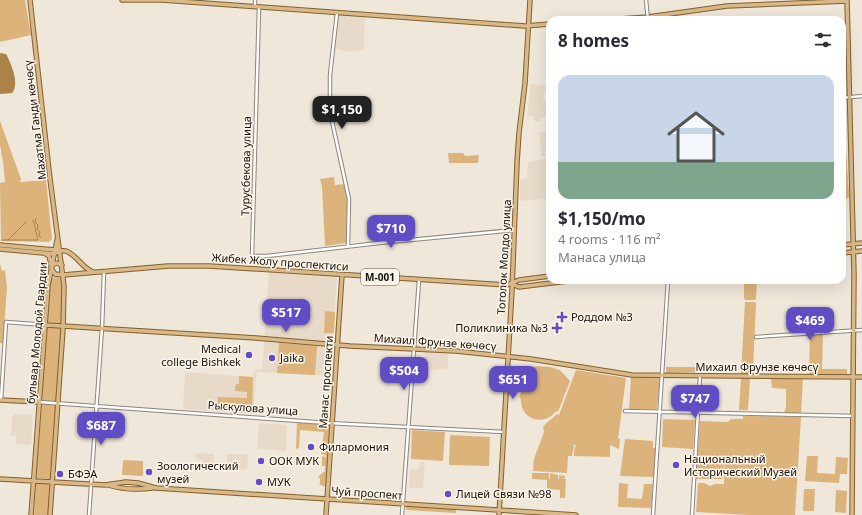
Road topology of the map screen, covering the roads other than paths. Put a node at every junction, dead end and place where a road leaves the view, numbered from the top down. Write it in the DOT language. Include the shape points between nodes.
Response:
graph roads {
  1 [pos="30,0"];
  2 [pos="122,0"];
  3 [pos="255,0"];
  4 [pos="530,0"];
  5 [pos="646,0"];
  6 [pos="847,0"];
  7 [pos="257,6"];
  8 [pos="337,13"];
  9 [pos="648,16"];
  10 [pos="661,16"];
  11 [pos="546,24"];
  12 [pos="528,26"];
  13 [pos="862,96"];
  14 [pos="846,97"];
  15 [pos="849,97"];
  16 [pos="514,230"];
  17 [pos="57,233"];
  18 [pos="58,238"];
  19 [pos="862,243"];
  20 [pos="854,244"];
  21 [pos="0,245"];
  22 [pos="846,245"];
  23 [pos="348,246"];
  24 [pos="38,248"];
  25 [pos="0,249"];
  26 [pos="60,251"];
  27 [pos="854,251"];
  28 [pos="862,251"];
  29 [pos="54,252"];
  30 [pos="846,252"];
  31 [pos="43,253"];
  32 [pos="62,265"];
  33 [pos="51,267"];
  34 [pos="104,271"];
  35 [pos="94,272"];
  36 [pos="63,275"];
  37 [pos="342,275"];
  38 [pos="546,277"];
  39 [pos="419,280"];
  40 [pos="546,283"];
  41 [pos="512,284"];
  42 [pos="668,284"];
  43 [pos="46,325"];
  44 [pos="63,326"];
  45 [pos="102,328"];
  46 [pos="862,330"];
  47 [pos="854,331"];
  48 [pos="756,337"];
  49 [pos="338,345"];
  50 [pos="414,349"];
  51 [pos="508,356"];
  52 [pos="662,375"];
  53 [pos="700,376"];
  54 [pos="862,376"];
  55 [pos="854,377"];
  56 [pos="0,400"];
  57 [pos="39,402"];
  58 [pos="57,404"];
  59 [pos="96,406"];
  60 [pos="625,411"];
  61 [pos="660,412"];
  62 [pos="698,412"];
  63 [pos="853,416"];
  64 [pos="332,423"];
  65 [pos="408,428"];
  66 [pos="504,432"];
  67 [pos="0,479"];
  68 [pos="33,480"];
  69 [pos="52,482"];
  70 [pos="91,484"];
  71 [pos="105,485"];
  72 [pos="156,488"];
  73 [pos="327,499"];
  74 [pos="403,504"];
  75 [pos="500,513"];
  76 [pos="31,515"];
  77 [pos="50,515"];
  78 [pos="89,515"];
  79 [pos="326,515"];
  80 [pos="402,515"];
  81 [pos="575,515"];
  82 [pos="653,515"];
  83 [pos="692,515"];
  84 [pos="852,515"];
  1 -- 17 [label="main road, Махатма Ганди көчөсү"];
  2 -- 7 [label="main road"];
  3 -- 7 [label="street"];
  4 -- 12 [label="main road, Тоголок Молдо улица"];
  5 -- 9 [label="street"];
  6 -- 10 [label="main road" via="726,6"];
  6 -- 15 [label="main road"];
  7 -- 8 [label="main road"];
  7 -- 23 [label="street, Турусбекова улица" via="252,255 267,256"];
  8 -- 12 [label="main road"];
  8 -- 23 [label="street" via="330,98 332,121 349,199"];
  11 -- 12 [label="main road"];
  12 -- 16 [label="main road, Тоголок Молдо улица"];
  13 -- 15 [label="street"];
  14 -- 15 [label="street"];
  15 -- 20 [label="main road"];
  16 -- 23 [label="street"];
  16 -- 41 [label="main road, Тоголок Молдо улица"];
  17 -- 18 [label="main road, Махатма Ганди көчөсү"];
  17 -- 24 [label="main road" via="52,246"];
  18 -- 26 [label="main road, бульвар Молодой Гвардии"];
  18 -- 29 [label="main road, бульвар Молодой Гвардии"];
  19 -- 20 [label="main road"];
  20 -- 22 [label="main road"];
  20 -- 27 [label="main road"];
  21 -- 24 [label="main road"];
  24 -- 29 [label="main road"];
  25 -- 31 [label="main road"];
  26 -- 29 [label="main road"];
  26 -- 32 [label="main road, бульвар Молодой Гвардии"];
  26 -- 35 [label="main road" via="72,254"];
  27 -- 28 [label="main road"];
  27 -- 30 [label="main road"];
  27 -- 47 [label="main road"];
  29 -- 31 [label="main road"];
  29 -- 33 [label="main road, бульвар Молодой Гвардии"];
  31 -- 33 [label="main road" via="49,256"];
  32 -- 33 [label="main road" via="56,262"];
  32 -- 36 [label="main road, бульвар Молодой Гвардии"];
  33 -- 36 [label="main road" via="55,274"];
  33 -- 43 [label="main road, бульвар Молодой Гвардии"];
  34 -- 35 [label="main road, Жибек Жолу проспектиси / М-001"];
  34 -- 37 [label="main road, Жибек Жолу проспектиси / М-001" via="189,265"];
  34 -- 45 [label="street"];
  35 -- 36 [label="main road, Жибек Жолу проспектиси / М-001"];
  36 -- 44 [label="main road, бульвар Молодой Гвардии"];
  37 -- 39 [label="main road, Жибек Жолу проспектиси / М-001"];
  37 -- 49 [label="main road, Манас проспекти"];
  38 -- 41 [label="main road, Жибек Жолу проспектиси / М-001" via="519,280"];
  39 -- 41 [label="main road, Жибек Жолу проспектиси / М-001"];
  39 -- 50 [label="street"];
  40 -- 41 [label="main road, Жибек Жолу проспектиси / М-001" via="519,286"];
  41 -- 51 [label="main road, Тоголок Молдо улица"];
  42 -- 52 [label="street"];
  43 -- 44 [label="main road, Михаил Фрунзе көчөсү"];
  43 -- 56 [label="street, Михаил Фрунзе көчөсү" via="6,322"];
  43 -- 57 [label="main road, бульвар Молодой Гвардии"];
  44 -- 45 [label="main road, Михаил Фрунзе көчөсү"];
  44 -- 58 [label="main road, бульвар Молодой Гвардии"];
  45 -- 49 [label="main road, Михаил Фрунзе көчөсү"];
  45 -- 59 [label="street"];
  46 -- 47 [label="street"];
  47 -- 48 [label="street"];
  47 -- 55 [label="main road"];
  49 -- 50 [label="main road, Михаил Фрунзе көчөсү"];
  49 -- 64 [label="main road, Манас проспекти"];
  50 -- 51 [label="main road, Михаил Фрунзе көчөсү"];
  50 -- 65 [label="street"];
  51 -- 52 [label="main road, Михаил Фрунзе көчөсү" via="625,374"];
  51 -- 66 [label="main road, Тоголок Молдо улица"];
  52 -- 53 [label="main road, Михаил Фрунзе көчөсү"];
  52 -- 61 [label="street"];
  53 -- 55 [label="main road, Михаил Фрунзе көчөсү"];
  53 -- 62 [label="street"];
  54 -- 55 [label="main road, Михаил Фрунзе көчөсү"];
  55 -- 63 [label="main road"];
  56 -- 57 [label="main road, Рыскулова улица"];
  57 -- 58 [label="street, Рыскулова улица"];
  57 -- 68 [label="main road, бульвар Молодой Гвардии"];
  58 -- 59 [label="street, Рыскулова улица"];
  58 -- 69 [label="main road, бульвар Молодой Гвардии"];
  59 -- 64 [label="street, Рыскулова улица"];
  59 -- 70 [label="street"];
  60 -- 61 [label="street"];
  61 -- 62 [label="street"];
  61 -- 82 [label="street"];
  62 -- 63 [label="street"];
  62 -- 83 [label="street"];
  63 -- 84 [label="main road"];
  64 -- 65 [label="street, Рыскулова улица"];
  64 -- 73 [label="main road, Манас проспекти"];
  65 -- 66 [label="street, Рыскулова улица"];
  65 -- 74 [label="street"];
  66 -- 75 [label="main road, Тоголок Молдо улица"];
  67 -- 68 [label="main road, Чуй проспект"];
  68 -- 69 [label="main road, Чуй проспект"];
  68 -- 76 [label="main road, бульвар Молодой Гвардии"];
  69 -- 70 [label="main road, Чуй проспект"];
  69 -- 77 [label="main road, бульвар Молодой Гвардии"];
  70 -- 71 [label="main road, Чуй проспект"];
  70 -- 78 [label="street"];
  71 -- 72 [label="main road, Чуй проспект" via="125,490"];
  71 -- 72 [label="main road, Чуй проспект" via="136,483"];
  72 -- 73 [label="main road, Чуй проспект"];
  73 -- 74 [label="main road, Чуй проспект"];
  73 -- 79 [label="main road, Манас проспекти"];
  74 -- 75 [label="main road, Чуй проспект"];
  74 -- 80 [label="street"];
  75 -- 81 [label="main road, Чуй проспект"];
}
